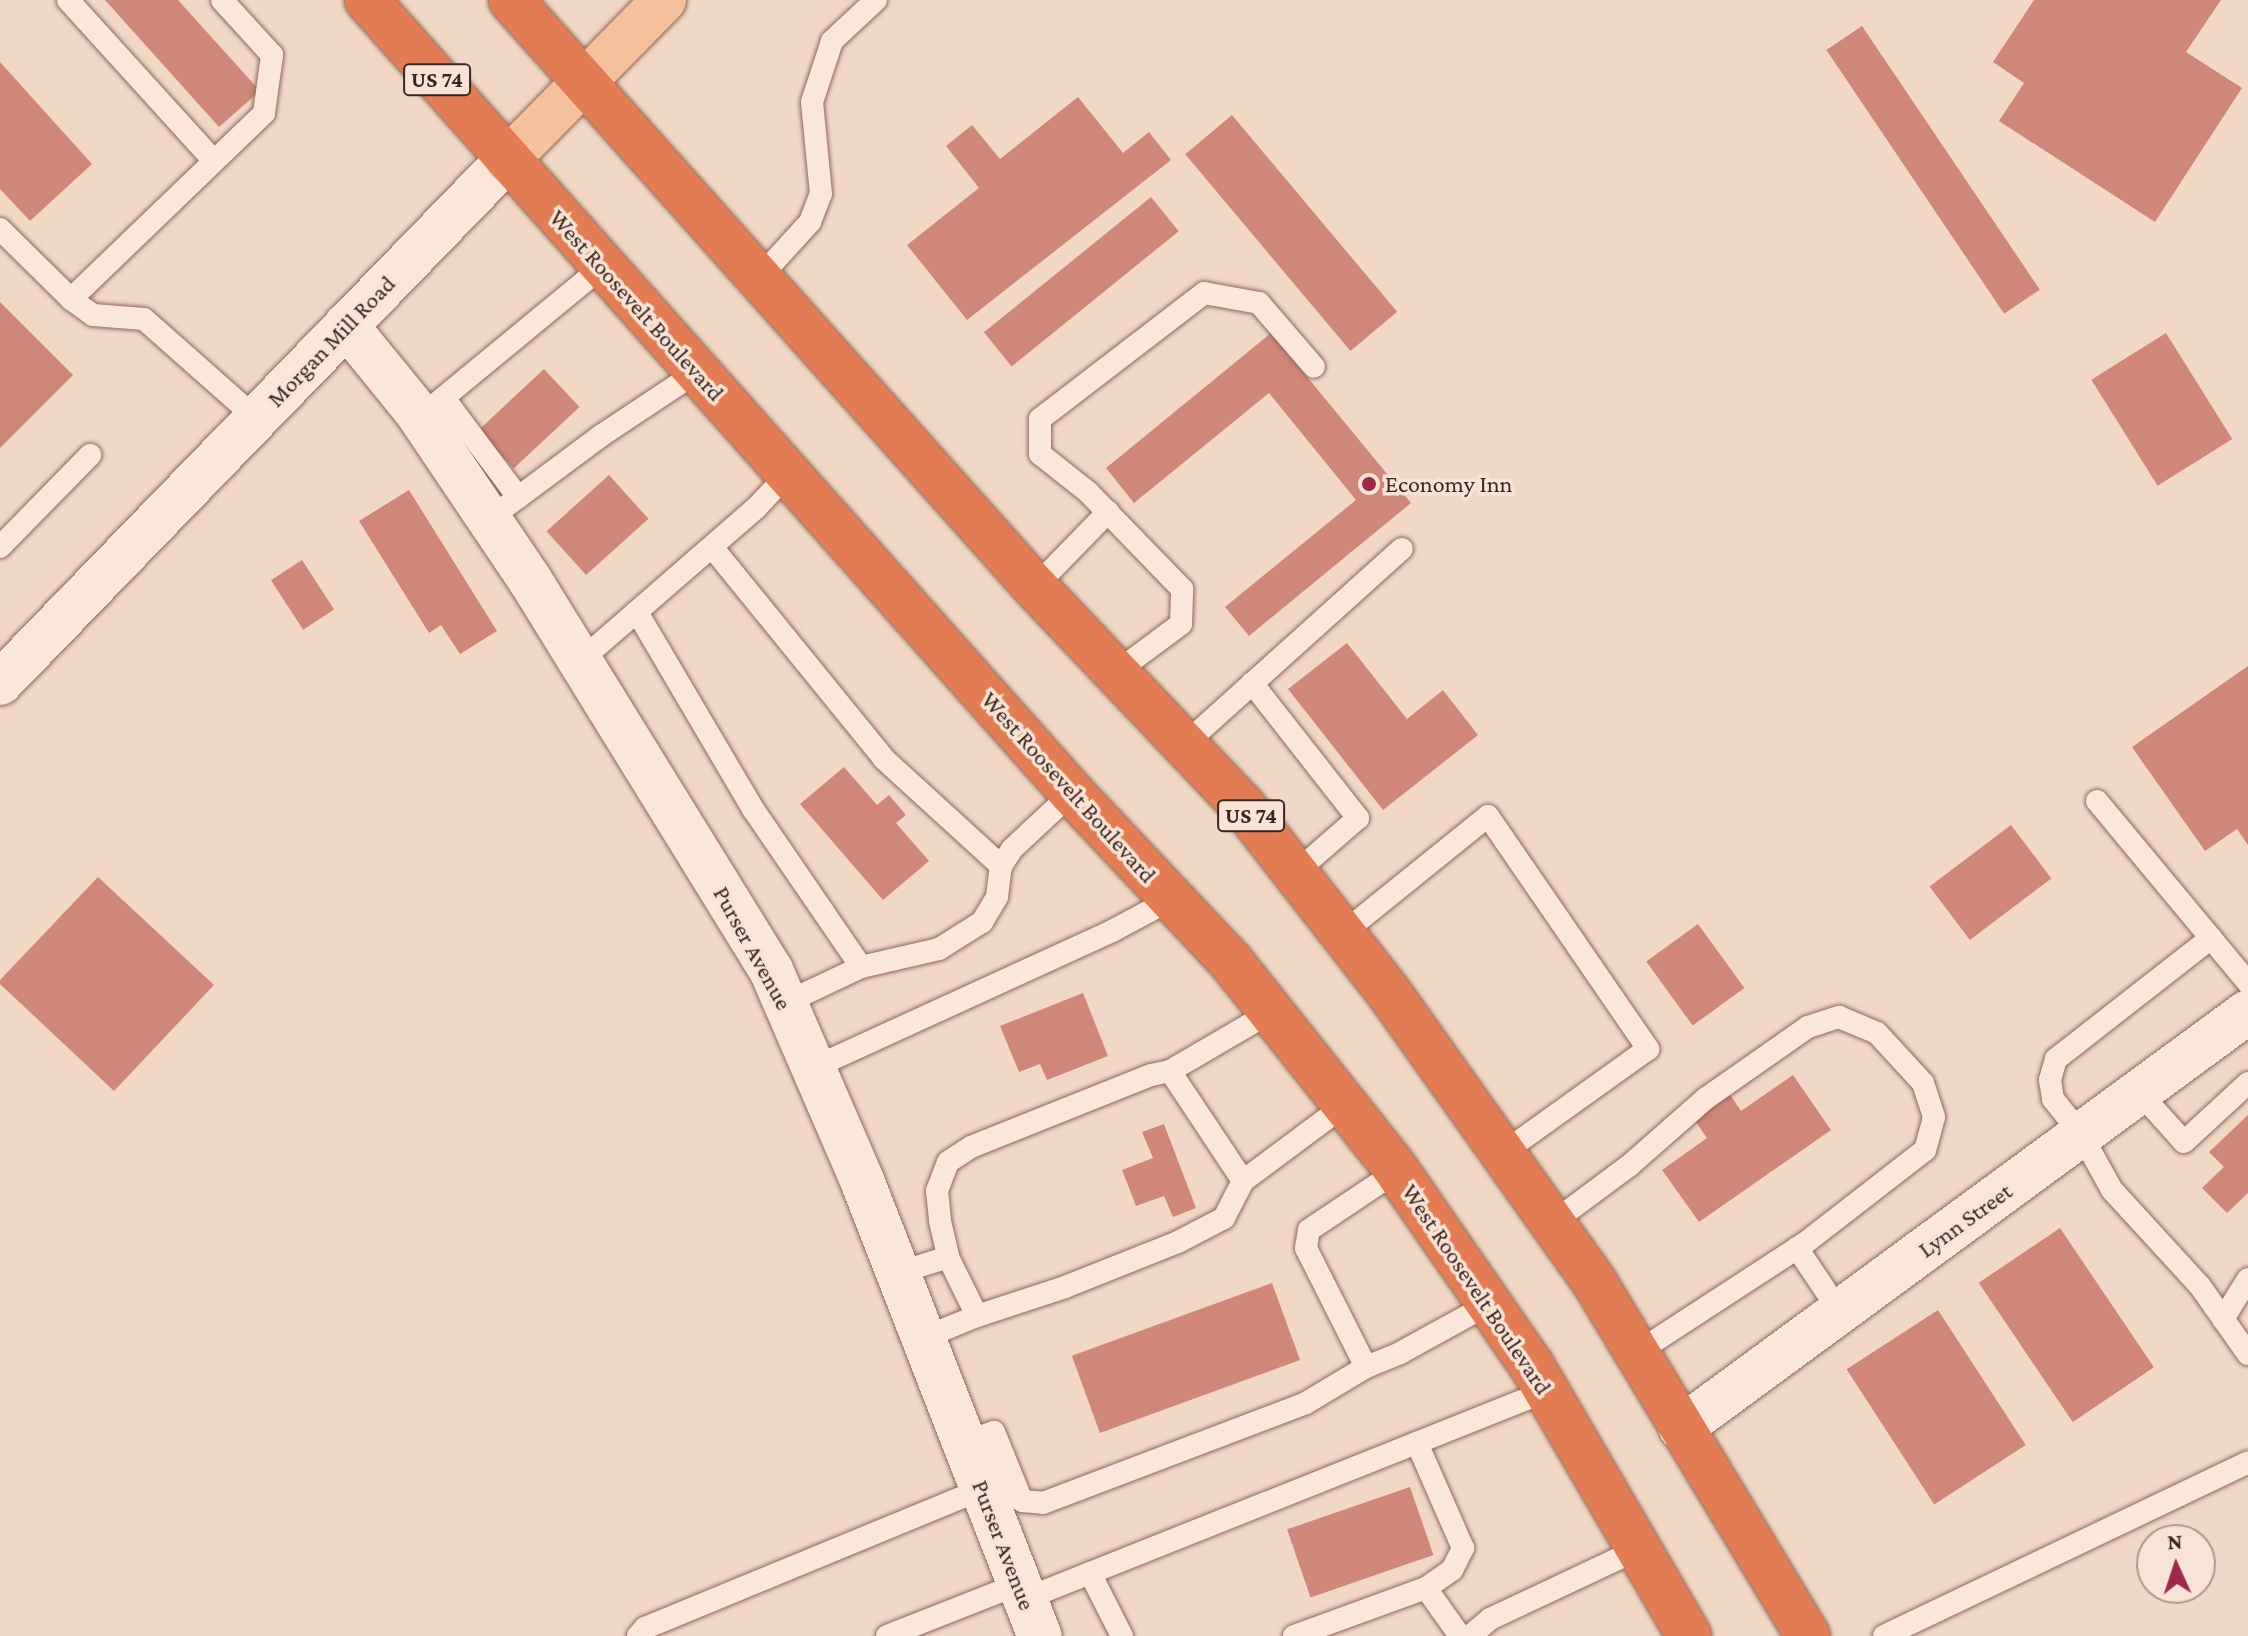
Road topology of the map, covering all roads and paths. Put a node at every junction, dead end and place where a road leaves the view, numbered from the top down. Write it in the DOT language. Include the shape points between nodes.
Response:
graph roads {
  1 [pos="68,0"];
  2 [pos="222,0"];
  3 [pos="367,0"];
  4 [pos="511,0"];
  5 [pos="664,0"];
  6 [pos="876,0"];
  7 [pos="584,81"];
  8 [pos="507,160"];
  9 [pos="214,161"];
  10 [pos="0,229"];
  11 [pos="603,266"];
  12 [pos="759,278"];
  13 [pos="71,299"];
  14 [pos="346,325"];
  15 [pos="1314,367"];
  16 [pos="697,372"];
  17 [pos="432,407"];
  18 [pos="256,418"];
  19 [pos="90,455"];
  20 [pos="788,474"];
  21 [pos="503,508"];
  22 [pos="1108,512"];
  23 [pos="0,547"];
  24 [pos="712,547"];
  25 [pos="1402,549"];
  26 [pos="1035,587"];
  27 [pos="637,612"];
  28 [pos="580,661"];
  29 [pos="1115,673"];
  30 [pos="0,683"];
  31 [pos="1252,683"];
  32 [pos="1184,745"];
  33 [pos="1072,793"];
  34 [pos="2097,801"];
  35 [pos="1001,866"];
  36 [pos="1295,873"];
  37 [pos="1172,899"];
  38 [pos="1343,933"];
  39 [pos="2211,938"];
  40 [pos="861,967"];
  41 [pos="2248,983"];
  42 [pos="785,1003"];
  43 [pos="1271,1012"];
  44 [pos="2248,1012"];
  45 [pos="813,1068"];
  46 [pos="1170,1071"];
  47 [pos="2248,1083"];
  48 [pos="2139,1092"];
  49 [pos="1345,1105"];
  50 [pos="2081,1134"];
  51 [pos="1503,1153"];
  52 [pos="1397,1171"];
  53 [pos="1243,1181"];
  54 [pos="1552,1223"];
  55 [pos="1797,1248"];
  56 [pos="948,1257"];
  57 [pos="898,1273"];
  58 [pos="2248,1279"];
  59 [pos="1489,1304"];
  60 [pos="1840,1312"];
  61 [pos="977,1316"];
  62 [pos="2223,1319"];
  63 [pos="923,1338"];
  64 [pos="1636,1353"];
  65 [pos="2248,1354"];
  66 [pos="1366,1367"];
  67 [pos="1547,1391"];
  68 [pos="1681,1428"];
  69 [pos="965,1443"];
  70 [pos="1417,1443"];
  71 [pos="2248,1462"];
  72 [pos="982,1489"];
  73 [pos="1639,1549"];
  74 [pos="1090,1573"];
  75 [pos="1426,1588"];
  76 [pos="1028,1606"];
  77 [pos="638,1636"];
  78 [pos="887,1636"];
  79 [pos="1122,1636"];
  80 [pos="1294,1636"];
  81 [pos="1460,1636"];
  82 [pos="1470,1636"];
  83 [pos="1689,1636"];
  84 [pos="1808,1636"];
  85 [pos="1884,1636"];
  1 -- 9 [label="lane"];
  2 -- 9 [label="lane" via="272,55 264,113"];
  3 -- 8 [label="highway, West Roosevelt Boulevard / US 74"];
  4 -- 7 [label="highway, US 74"];
  5 -- 7 [label="main road, Morgan Mill Road"];
  6 -- 12 [label="lane" via="832,41 812,102 821,194 810,222"];
  7 -- 8 [label="main road, Morgan Mill Road"];
  7 -- 12 [label="highway, US 74"];
  8 -- 11 [label="highway, West Roosevelt Boulevard / US 74"];
  8 -- 14 [label="street, Morgan Mill Road"];
  9 -- 13 [label="lane"];
  10 -- 13 [label="lane"];
  11 -- 16 [label="highway, West Roosevelt Boulevard / US 74"];
  11 -- 17 [label="lane"];
  12 -- 26 [label="highway, US 74"];
  13 -- 18 [label="lane" via="93,315 144,319"];
  14 -- 17 [label="street, Purser Avenue"];
  14 -- 18 [label="street, Morgan Mill Road"];
  15 -- 22 [label="lane" via="1259,303 1204,293 1040,419 1040,454"];
  16 -- 20 [label="highway, West Roosevelt Boulevard / US 74"];
  16 -- 21 [label="lane"];
  17 -- 21 [label="street, Purser Avenue"];
  18 -- 30 [label="street, Morgan Mill Road"];
  19 -- 23 [label="lane"];
  20 -- 24 [label="lane"];
  20 -- 33 [label="highway, West Roosevelt Boulevard / US 74"];
  21 -- 28 [label="street, Purser Avenue"];
  22 -- 26 [label="lane"];
  22 -- 29 [label="lane" via="1182,589 1181,624"];
  24 -- 27 [label="lane"];
  24 -- 35 [label="lane" via="884,759"];
  25 -- 31 [label="lane"];
  26 -- 29 [label="highway, US 74"];
  27 -- 28 [label="lane"];
  27 -- 40 [label="lane" via="753,809"];
  28 -- 42 [label="street, Purser Avenue" via="771,970"];
  29 -- 32 [label="highway, US 74"];
  31 -- 32 [label="lane"];
  31 -- 36 [label="lane" via="1358,818"];
  32 -- 36 [label="highway, US 74" via="1243,806"];
  33 -- 35 [label="lane"];
  33 -- 37 [label="highway, West Roosevelt Boulevard / US 74"];
  34 -- 39 [label="lane"];
  35 -- 40 [label="lane" via="997,897 982,922 939,949"];
  36 -- 38 [label="highway, US 74"];
  37 -- 43 [label="highway, West Roosevelt Boulevard / US 74"];
  37 -- 45 [label="lane"];
  38 -- 51 [label="highway, US 74"];
  38 -- 51 [label="lane" via="1488,816 1648,1049"];
  39 -- 41 [label="lane"];
  39 -- 50 [label="lane" via="2056,1059 2050,1080 2053,1099"];
  40 -- 42 [label="lane"];
  42 -- 45 [label="street, Purser Avenue"];
  43 -- 46 [label="lane"];
  43 -- 49 [label="highway, West Roosevelt Boulevard / US 74"];
  44 -- 48 [label="street, Lynn Street"];
  45 -- 57 [label="street, Purser Avenue"];
  46 -- 53 [label="lane"];
  46 -- 56 [label="lane" via="971,1147 948,1162 937,1191"];
  47 -- 48 [label="lane" via="2184,1142"];
  48 -- 50 [label="street, Lynn Street"];
  49 -- 52 [label="highway, West Roosevelt Boulevard / US 74"];
  49 -- 53 [label="lane"];
  50 -- 60 [label="street, Lynn Street"];
  50 -- 62 [label="lane" via="2112,1190 2200,1286"];
  51 -- 54 [label="highway, US 74"];
  52 -- 59 [label="highway, West Roosevelt Boulevard / US 74"];
  52 -- 66 [label="lane" via="1309,1230 1306,1248"];
  53 -- 61 [label="lane" via="1224,1218 1065,1287"];
  54 -- 55 [label="lane" via="1630,1165 1705,1099 1808,1027 1839,1017 1877,1033 1923,1083 1934,1117 1925,1150"];
  54 -- 64 [label="highway, US 74"];
  55 -- 60 [label="lane"];
  55 -- 64 [label="lane"];
  56 -- 57 [label="lane"];
  56 -- 61 [label="lane"];
  57 -- 63 [label="street, Purser Avenue"];
  58 -- 62 [label="lane"];
  59 -- 66 [label="lane"];
  59 -- 67 [label="highway, West Roosevelt Boulevard / US 74"];
  60 -- 68 [label="street, Lynn Street"];
  61 -- 63 [label="lane"];
  62 -- 65 [label="lane"];
  63 -- 69 [label="street, Purser Avenue"];
  64 -- 68 [label="highway, US 74"];
  66 -- 69 [label="lane" via="1306,1403 1043,1503 1022,1501 994,1432"];
  67 -- 70 [label="lane"];
  67 -- 73 [label="highway, West Roosevelt Boulevard / US 74"];
  68 -- 84 [label="highway, US 74"];
  69 -- 72 [label="street, Purser Avenue"];
  70 -- 74 [label="lane"];
  70 -- 75 [label="lane" via="1463,1548 1452,1570"];
  71 -- 85 [label="lane"];
  72 -- 76 [label="street, Purser Avenue"];
  72 -- 77 [label="lane" via="659,1622"];
  73 -- 82 [label="lane" via="1490,1619"];
  73 -- 83 [label="highway, West Roosevelt Boulevard / US 74"];
  74 -- 76 [label="lane"];
  74 -- 79 [label="lane"];
  75 -- 80 [label="lane"];
  75 -- 81 [label="lane"];
  76 -- 78 [label="lane"];
}
